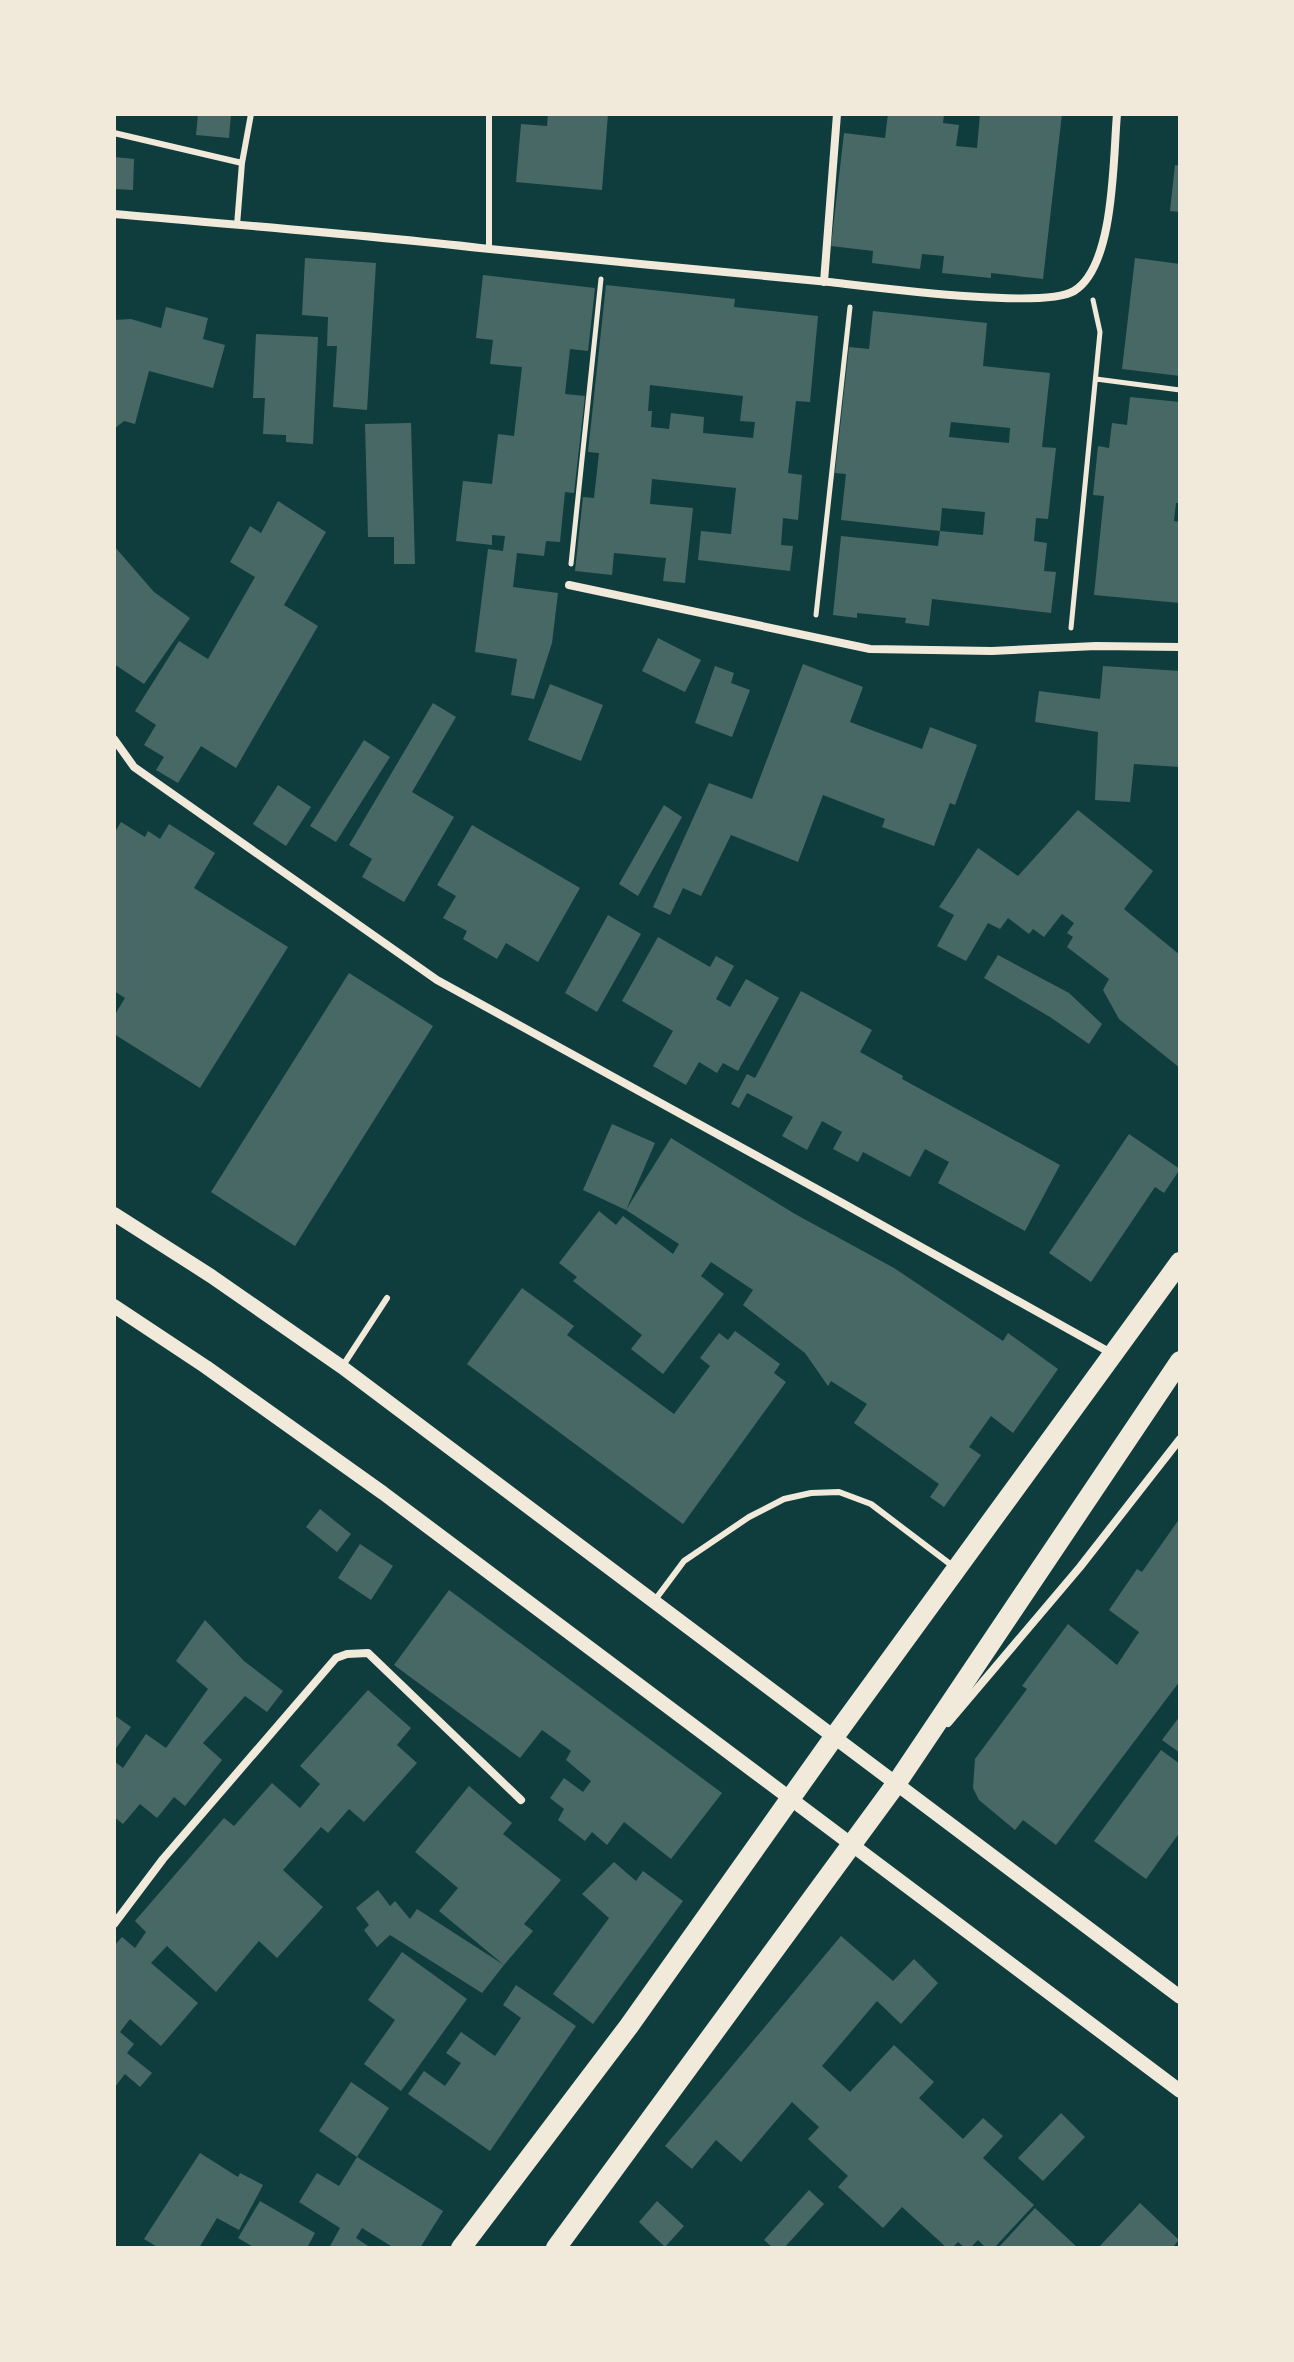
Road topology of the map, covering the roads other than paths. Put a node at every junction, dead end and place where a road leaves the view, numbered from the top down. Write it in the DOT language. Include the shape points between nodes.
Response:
graph roads {
  1 [pos="251,114"];
  2 [pos="489,114"];
  3 [pos="837,114"];
  4 [pos="1117,114"];
  5 [pos="114,133"];
  6 [pos="242,163"];
  7 [pos="114,214"];
  8 [pos="237,225"];
  9 [pos="489,249"];
  10 [pos="824,282"];
  11 [pos="569,585"];
  12 [pos="1180,647"];
  13 [pos="114,739"];
  14 [pos="114,1214"];
  15 [pos="1180,1262"];
  16 [pos="387,1298"];
  17 [pos="114,1306"];
  18 [pos="1114,1355"];
  19 [pos="1180,1361"];
  20 [pos="342,1367"];
  21 [pos="1180,1439"];
  22 [pos="957,1569"];
  23 [pos="654,1601"];
  24 [pos="834,1737"];
  25 [pos="896,1784"];
  26 [pos="790,1799"];
  27 [pos="521,1800"];
  28 [pos="852,1845"];
  29 [pos="114,1924"];
  30 [pos="1180,1997"];
  31 [pos="1180,2091"];
  32 [pos="461,2248"];
  33 [pos="556,2248"];
  1 -- 6 [label="lane"];
  2 -- 9 [label="lane"];
  3 -- 10 [label="street"];
  4 -- 10 [label="street" via="1102,245 1095,265 1075,290 1019,299"];
  5 -- 6 [label="lane"];
  6 -- 8 [label="lane"];
  7 -- 8 [label="street"];
  8 -- 9 [label="street"];
  9 -- 10 [label="street"];
  11 -- 12 [label="street" via="870,649"];
  13 -- 18 [label="street" via="134,767 437,980"];
  14 -- 20 [label="street"];
  15 -- 18 [label="main road"];
  16 -- 20 [label="lane"];
  17 -- 26 [label="street" via="372,1484"];
  18 -- 22 [label="main road"];
  19 -- 25 [label="main road"];
  20 -- 23 [label="street"];
  21 -- 25 [label="street" via="1080,1567"];
  22 -- 23 [label="lane" via="871,1504 839,1492 811,1493 784,1499 749,1517 684,1561"];
  22 -- 24 [label="main road"];
  23 -- 24 [label="street"];
  24 -- 25 [label="street"];
  24 -- 26 [label="main road"];
  25 -- 28 [label="main road"];
  25 -- 30 [label="street"];
  26 -- 28 [label="street"];
  26 -- 32 [label="main road" via="629,2026"];
  27 -- 29 [label="street" via="368,1653 347,1654 336,1658 163,1859"];
  28 -- 31 [label="street"];
  28 -- 33 [label="main road"];
}
